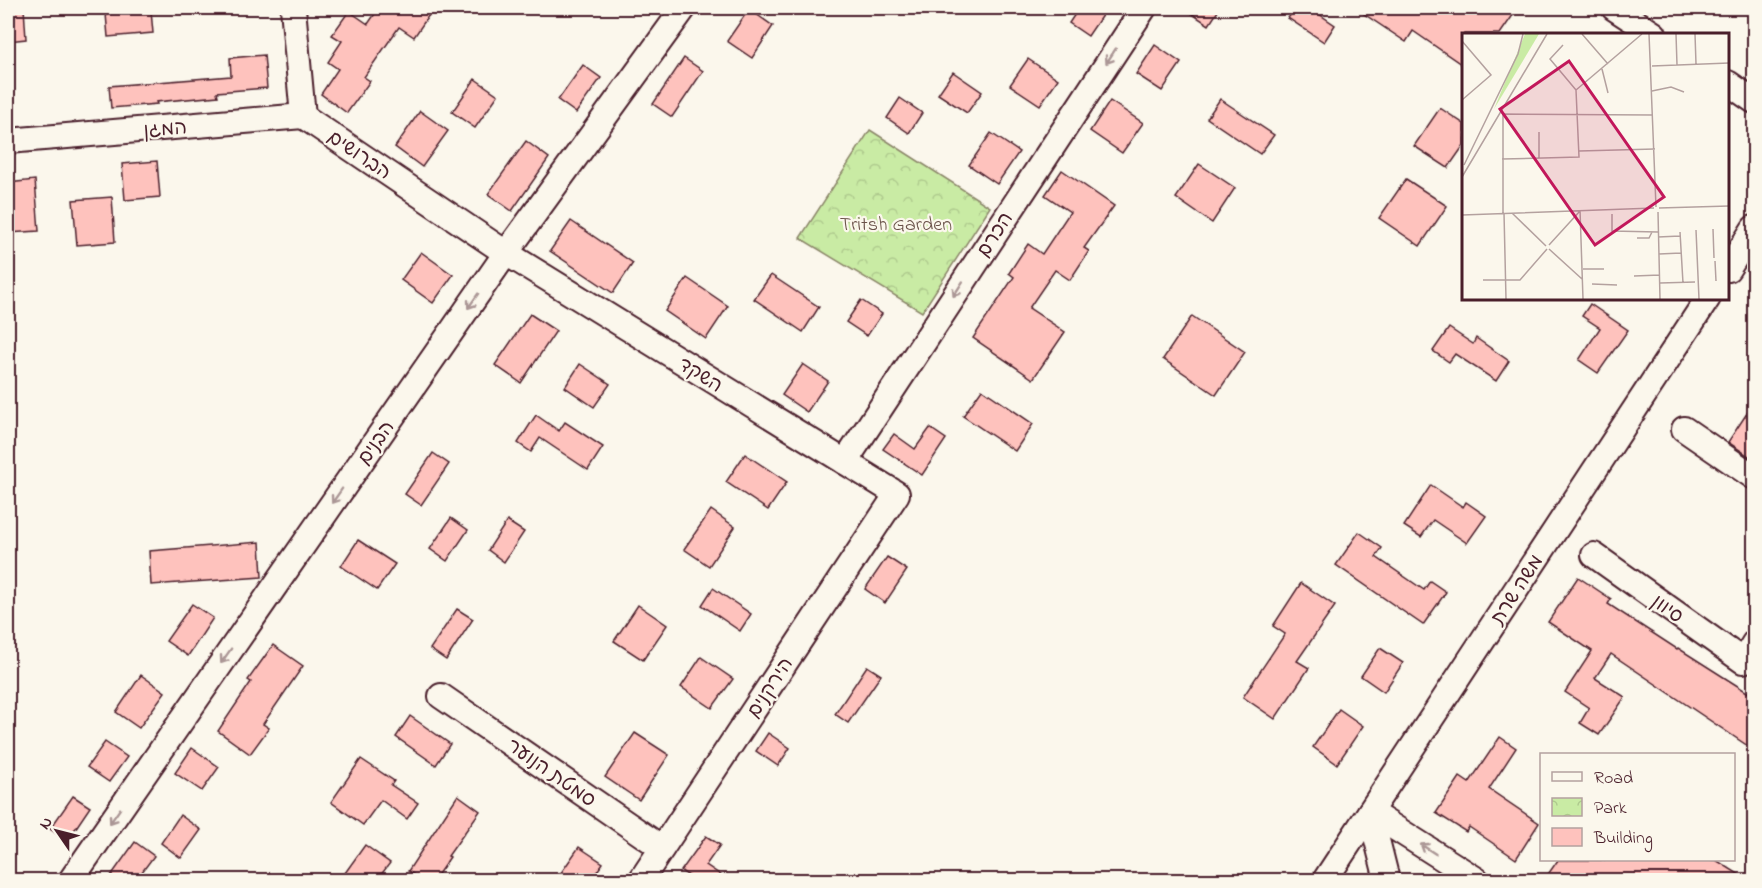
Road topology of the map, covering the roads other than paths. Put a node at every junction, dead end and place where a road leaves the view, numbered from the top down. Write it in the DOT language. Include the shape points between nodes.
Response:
graph roads {
  1 [pos="293,8"];
  2 [pos="684,8"];
  3 [pos="1144,8"];
  4 [pos="1614,8"];
  5 [pos="1652,33"];
  6 [pos="1729,84"];
  7 [pos="1755,101"];
  8 [pos="303,116"];
  9 [pos="18,140"];
  10 [pos="1755,228"];
  11 [pos="506,253"];
  12 [pos="1729,267"];
  13 [pos="1707,300"];
  14 [pos="1684,429"];
  15 [pos="845,462"];
  16 [pos="1755,477"];
  17 [pos="897,494"];
  18 [pos="1594,555"];
  19 [pos="1749,652"];
  20 [pos="441,696"];
  21 [pos="1370,812"];
  22 [pos="662,848"];
  23 [pos="71,880"];
  24 [pos="641,880"];
  25 [pos="1325,880"];
  26 [pos="1387,880"];
  27 [pos="1477,880"];
  1 -- 8 [label="street"];
  2 -- 11 [label="street, הבנים"];
  3 -- 15 [label="street, הכרם, one-way"];
  4 -- 5 [label="street"];
  6 -- 7 [label="street"];
  8 -- 9 [label="street, המגן"];
  8 -- 11 [label="street, הברושים"];
  10 -- 12 [label="street"];
  11 -- 15 [label="street, השקד"];
  11 -- 23 [label="street, הבנים, one-way"];
  13 -- 21 [label="street, משה שרת"];
  14 -- 16 [label="street"];
  15 -- 17 [label="street, השקד"];
  17 -- 22 [label="street, הירקנים"];
  18 -- 19 [label="street, סיוון"];
  20 -- 22 [label="street, סמטת הנוער"];
  21 -- 25 [label="street, משה שרת"];
  21 -- 26 [label="street"];
  27 -- 21 [label="street, one-way"];
  22 -- 24 [label="street, הירקנים"];
}
